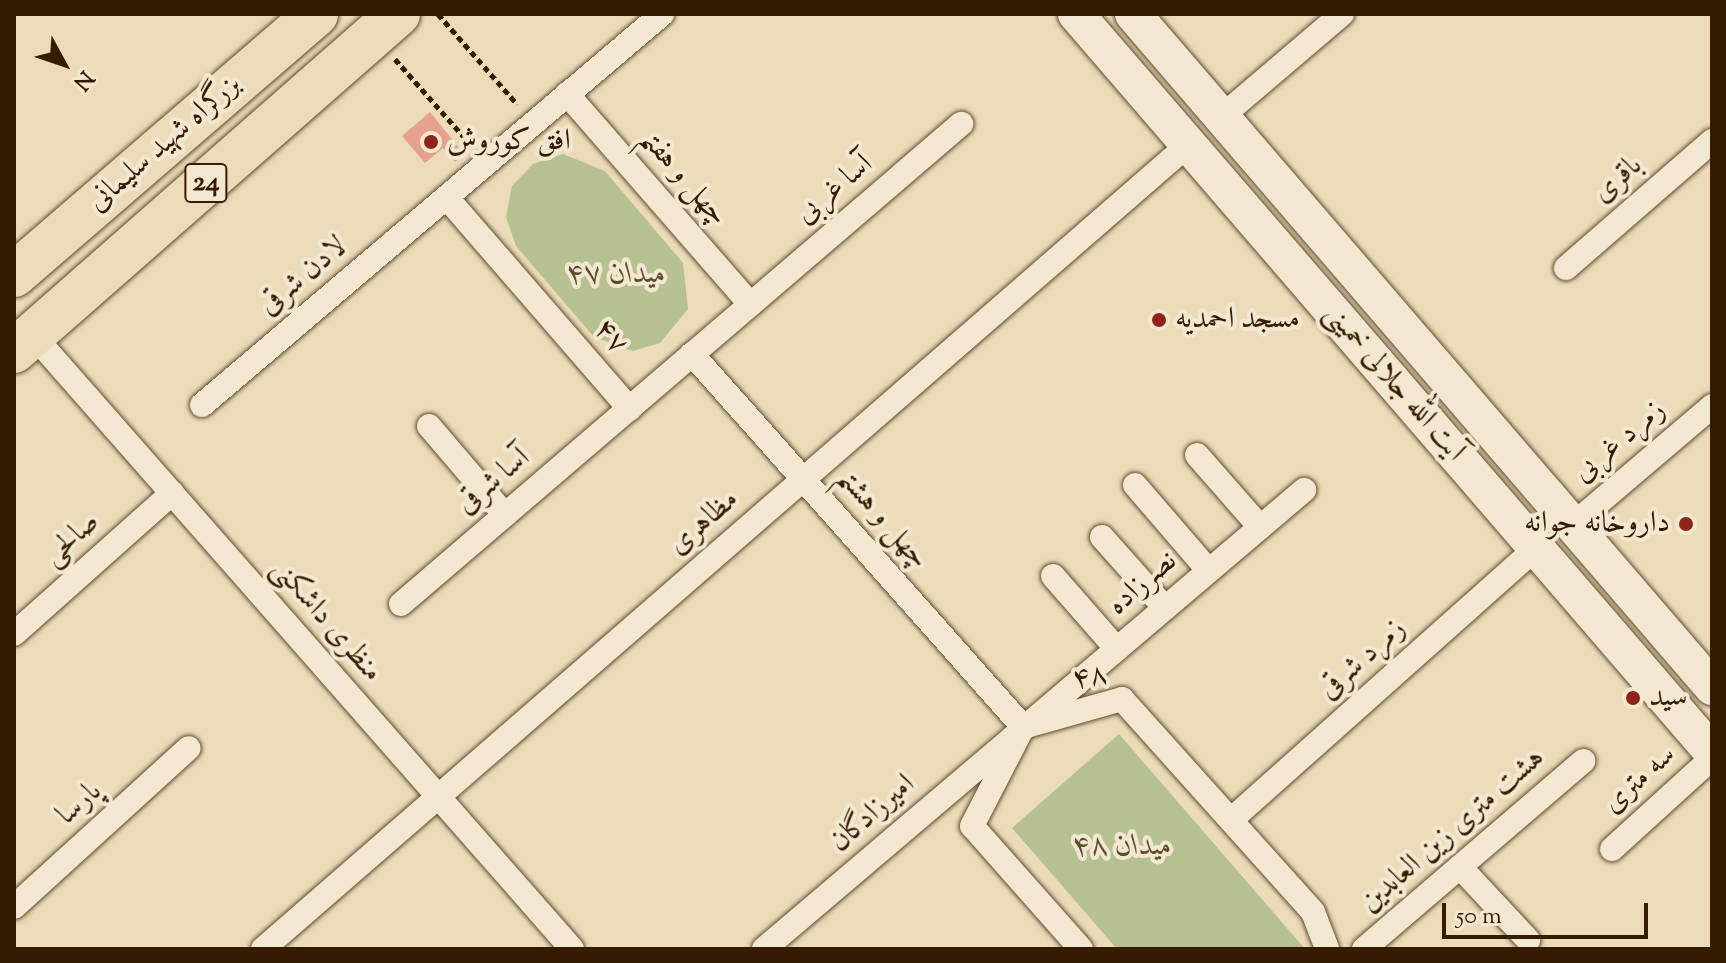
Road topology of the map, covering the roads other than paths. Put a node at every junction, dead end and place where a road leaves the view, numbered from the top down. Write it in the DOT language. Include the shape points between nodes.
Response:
graph roads {
  1 [pos="316,14"];
  2 [pos="662,14"];
  3 [pos="1076,14"];
  4 [pos="1133,14"];
  5 [pos="1342,14"];
  6 [pos="386,25"];
  7 [pos="567,94"];
  8 [pos="1221,117"];
  9 [pos="961,124"];
  10 [pos="1712,141"];
  11 [pos="1188,145"];
  12 [pos="447,198"];
  13 [pos="1566,268"];
  14 [pos="14,275"];
  15 [pos="750,304"];
  16 [pos="23,343"];
  17 [pos="692,354"];
  18 [pos="202,405"];
  19 [pos="1712,406"];
  20 [pos="630,409"];
  21 [pos="429,426"];
  22 [pos="1197,455"];
  23 [pos="804,479"];
  24 [pos="1135,485"];
  25 [pos="1304,490"];
  26 [pos="172,493"];
  27 [pos="505,515"];
  28 [pos="1260,527"];
  29 [pos="1570,527"];
  30 [pos="1102,537"];
  31 [pos="1536,548"];
  32 [pos="1208,570"];
  33 [pos="1053,576"];
  34 [pos="401,604"];
  35 [pos="1165,608"];
  36 [pos="14,634"];
  37 [pos="1117,649"];
  38 [pos="1712,687"];
  39 [pos="1023,727"];
  40 [pos="189,748"];
  41 [pos="1712,755"];
  42 [pos="1583,761"];
  43 [pos="438,797"];
  44 [pos="1232,819"];
  45 [pos="1612,849"];
  46 [pos="1460,867"];
  47 [pos="14,907"];
  48 [pos="1528,940"];
  49 [pos="263,949"];
  50 [pos="572,949"];
  51 [pos="764,949"];
  52 [pos="1081,949"];
  53 [pos="1327,949"];
  54 [pos="1364,949"];
  1 -- 14 [label="highway, بزرگراه شهید سلیمانی / 24"];
  2 -- 7 [label="street, لادن شرقی"];
  3 -- 11 [label="main road, آيت الله جلالى خمينى"];
  4 -- 8 [label="main road, آيت الله جلالى خمينى"];
  5 -- 8 [label="street"];
  6 -- 16 [label="highway, بزرگراه شهید سلیمانی / 24"];
  7 -- 12 [label="street, لادن شرقی"];
  7 -- 15 [label="street, چهل و هفتم"];
  8 -- 11 [label="main road"];
  8 -- 29 [label="main road, آيت الله جلالى خمينى"];
  9 -- 15 [label="street, آسا غربی"];
  10 -- 13 [label="street, باقری"];
  11 -- 23 [label="street, مظاهری"];
  11 -- 31 [label="main road, آيت الله جلالى خمينى"];
  12 -- 18 [label="street, لادن شرقی"];
  12 -- 20 [label="street, ۴۷"];
  15 -- 17 [label="street, آسا غربی"];
  16 -- 26 [label="street, منظری داشکنی"];
  17 -- 20 [label="street, آسا شرقی"];
  17 -- 23 [label="street, چهل و هشتم"];
  19 -- 29 [label="street, زمرد غربی"];
  20 -- 27 [label="street, آسا شرقی"];
  21 -- 27 [label="street"];
  22 -- 28 [label="street"];
  23 -- 39 [label="street, چهل و هشتم"];
  23 -- 43 [label="street, مظاهری"];
  24 -- 32 [label="street"];
  25 -- 28 [label="street, نصرزاده"];
  26 -- 36 [label="street, صالحی"];
  26 -- 43 [label="street, منظری داشکنی"];
  27 -- 34 [label="street, آسا شرقی"];
  28 -- 32 [label="street, نصرزاده"];
  29 -- 38 [label="main road, آيت الله جلالى خمينى"];
  30 -- 35 [label="street"];
  31 -- 41 [label="main road, آيت الله جلالى خمينى"];
  31 -- 44 [label="street, زمرد شرقی"];
  32 -- 35 [label="street, نصرزاده"];
  33 -- 37 [label="street"];
  35 -- 37 [label="street, نصرزاده"];
  37 -- 39 [label="street, نصرزاده"];
  39 -- 44 [label="street, ۴۸" via="1122,699"];
  39 -- 51 [label="street, امیرزادگان"];
  39 -- 52 [label="street" via="972,826"];
  40 -- 47 [label="street, پارسا"];
  41 -- 45 [label="street, سه متری"];
  42 -- 46 [label="street, هشت متری زین العابدین"];
  43 -- 49 [label="street, مظاهری"];
  43 -- 50 [label="street, منظری داشکنی"];
  44 -- 53 [label="street, ۴۸" via="1313,912"];
  46 -- 48 [label="street"];
  46 -- 54 [label="street, هشت متری زین العابدین"];
}
